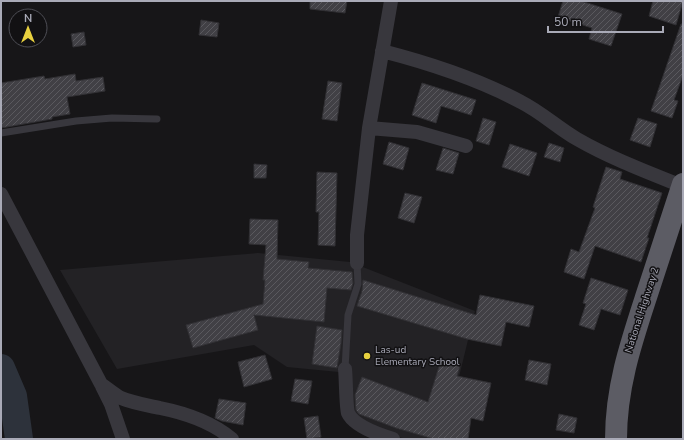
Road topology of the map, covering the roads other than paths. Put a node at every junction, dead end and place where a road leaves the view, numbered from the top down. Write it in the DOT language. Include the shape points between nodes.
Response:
graph roads {
  1 [pos="391,1"];
  2 [pos="382,50"];
  3 [pos="156,118"];
  4 [pos="369,128"];
  5 [pos="1,133"];
  6 [pos="466,146"];
  7 [pos="683,185"];
  8 [pos="1,194"];
  9 [pos="357,263"];
  10 [pos="346,369"];
  11 [pos="101,384"];
  12 [pos="123,439"];
  13 [pos="232,439"];
  14 [pos="393,439"];
  15 [pos="616,439"];
  1 -- 2 [label="street"];
  2 -- 4 [label="street"];
  2 -- 7 [label="street" via="425,62 504,93 537,111 582,142 620,161"];
  3 -- 5 [label="lane" via="76,121"];
  4 -- 6 [label="street" via="416,132"];
  4 -- 9 [label="street" via="356,234"];
  7 -- 15 [label="highway, National Highway 2" via="627,359 621,382"];
  8 -- 11 [label="street"];
  9 -- 10 [label="lane" via="358,284 348,315"];
  10 -- 14 [label="street" via="348,412 356,422"];
  11 -- 12 [label="street"];
  11 -- 13 [label="street" via="127,400 206,422"];
}
